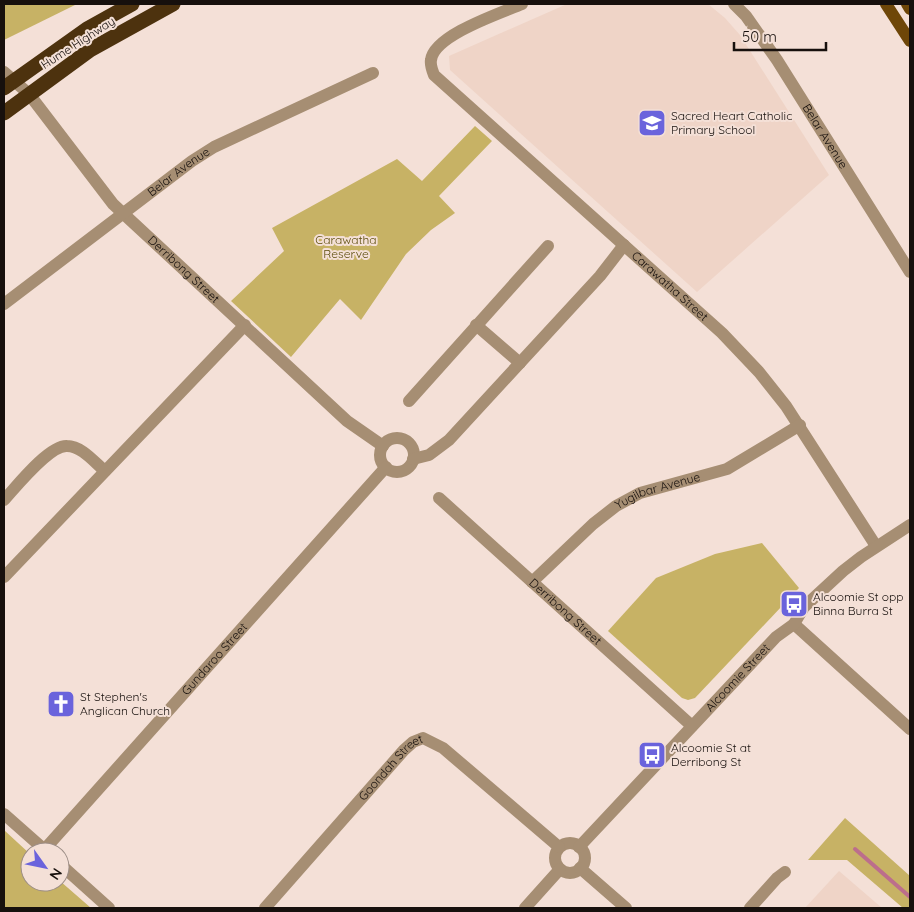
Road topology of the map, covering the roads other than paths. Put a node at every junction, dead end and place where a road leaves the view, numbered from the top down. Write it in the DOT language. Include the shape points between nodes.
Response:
graph roads {
  1 [pos="132,4"];
  2 [pos="174,4"];
  3 [pos="522,4"];
  4 [pos="734,4"];
  5 [pos="886,4"];
  6 [pos="907,4"];
  7 [pos="910,9"];
  8 [pos="910,41"];
  9 [pos="373,73"];
  10 [pos="7,80"];
  11 [pos="29,94"];
  12 [pos="4,114"];
  13 [pos="123,213"];
  14 [pos="624,245"];
  15 [pos="548,246"];
  16 [pos="910,272"];
  17 [pos="4,304"];
  18 [pos="245,325"];
  19 [pos="476,325"];
  20 [pos="520,363"];
  21 [pos="409,401"];
  22 [pos="800,425"];
  23 [pos="383,446"];
  24 [pos="413,459"];
  25 [pos="386,467"];
  26 [pos="105,471"];
  27 [pos="439,498"];
  28 [pos="4,500"];
  29 [pos="910,525"];
  30 [pos="876,546"];
  31 [pos="4,577"];
  32 [pos="532,582"];
  33 [pos="794,624"];
  34 [pos="692,726"];
  35 [pos="910,729"];
  36 [pos="4,814"];
  37 [pos="35,842"];
  38 [pos="53,842"];
  39 [pos="559,847"];
  40 [pos="579,847"];
  41 [pos="580,868"];
  42 [pos="560,870"];
  43 [pos="785,872"];
  44 [pos="70,873"];
  45 [pos="109,908"];
  46 [pos="265,908"];
  47 [pos="525,908"];
  48 [pos="626,908"];
  49 [pos="750,908"];
  1 -- 10 [label="highway, Hume Highway"];
  2 -- 11 [label="highway, Hume Highway" via="90,50"];
  3 -- 14 [label="street, Carawatha Street" via="447,38 434,50 431,59 434,75"];
  4 -- 16 [label="street, Belar Avenue" via="777,60"];
  5 -- 8 [label="main road"];
  6 -- 7 [label="main road"];
  9 -- 13 [label="street, Belar Avenue" via="214,147"];
  10 -- 11 [label="street, Derribong Street"];
  11 -- 12 [label="highway, Hume Highway"];
  11 -- 13 [label="street, Derribong Street"];
  13 -- 17 [label="street, Belar Avenue"];
  13 -- 18 [label="street, Derribong Street"];
  14 -- 20 [label="street"];
  14 -- 22 [label="street, Carawatha Street" via="722,333 759,372"];
  15 -- 19 [label="street"];
  18 -- 23 [label="street, Derribong Street" via="347,421"];
  18 -- 26 [label="street"];
  19 -- 20 [label="street"];
  19 -- 21 [label="street"];
  20 -- 24 [label="street" via="449,440 429,455"];
  22 -- 30 [label="street, Carawatha Street"];
  22 -- 32 [label="street, Yugilbar Avenue" via="727,469 654,488 616,506"];
  23 -- 24 [label="street" via="391,439 401,438 413,449"];
  23 -- 25 [label="street" via="380,457"];
  24 -- 25 [label="street" via="402,471"];
  25 -- 38 [label="street, Gundaroo Street"];
  26 -- 28 [label="street" via="78,449 68,446 57,448"];
  26 -- 31 [label="street"];
  27 -- 32 [label="street, Derribong Street"];
  29 -- 30 [label="street, Alcoomie Street"];
  30 -- 33 [label="street, Alcoomie Street" via="822,590"];
  32 -- 34 [label="street, Derribong Street"];
  33 -- 34 [label="street, Alcoomie Street" via="776,638"];
  33 -- 35 [label="street"];
  34 -- 40 [label="street, Alcoomie Street"];
  36 -- 37 [label="street"];
  39 -- 40 [label="street" via="571,843"];
  39 -- 42 [label="street" via="555,856"];
  39 -- 46 [label="street, Goondah Street" via="443,748 423,738 404,750"];
  40 -- 41 [label="street" via="584,855"];
  41 -- 42 [label="street" via="572,872"];
  41 -- 48 [label="street"];
  42 -- 47 [label="street"];
  43 -- 49 [label="street"];
  44 -- 45 [label="street"];
}
